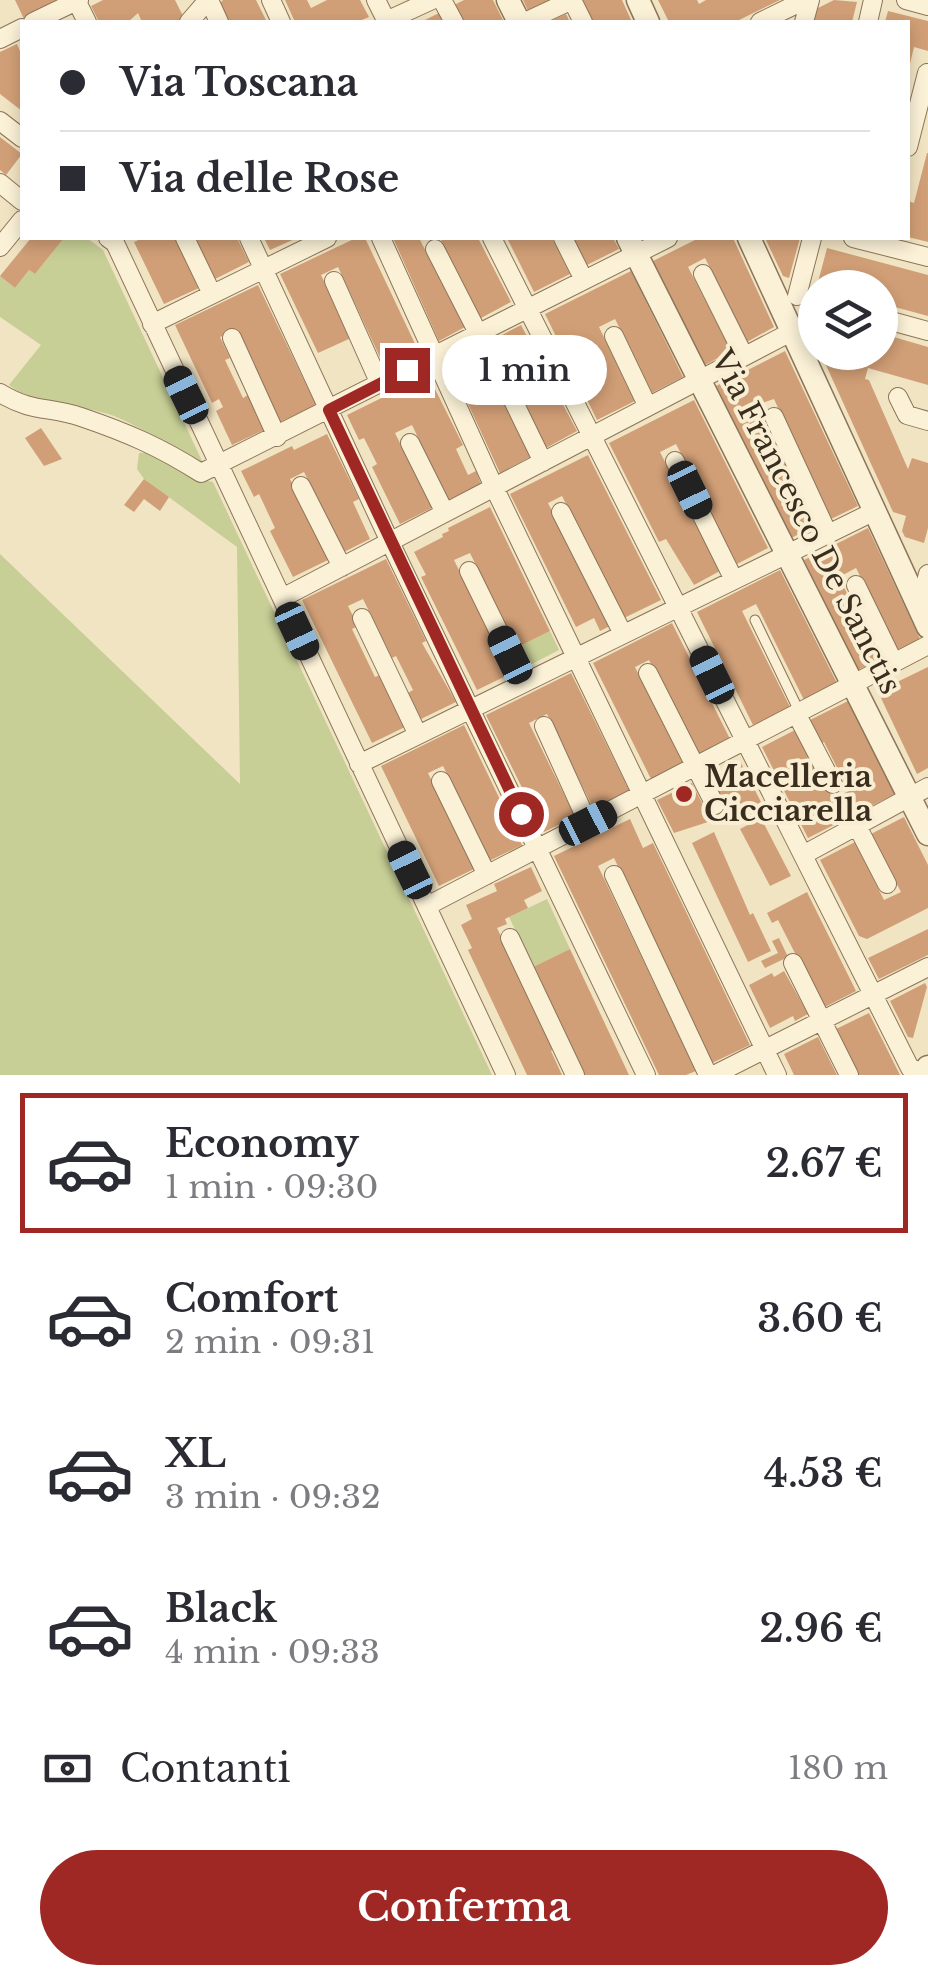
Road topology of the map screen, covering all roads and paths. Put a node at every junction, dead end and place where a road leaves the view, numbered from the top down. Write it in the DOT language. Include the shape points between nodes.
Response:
graph roads {
  1 [pos="77,0"];
  2 [pos="209,0"];
  3 [pos="432,0"];
  4 [pos="807,0"];
  5 [pos="906,0"];
  6 [pos="928,6"];
  7 [pos="190,13"];
  8 [pos="40,20"];
  9 [pos="390,20"];
  10 [pos="527,20"];
  11 [pos="582,20"];
  12 [pos="764,20"];
  13 [pos="927,73"];
  14 [pos="0,120"];
  15 [pos="920,128"];
  16 [pos="20,136"];
  17 [pos="0,183"];
  18 [pos="20,199"];
  19 [pos="20,222"];
  20 [pos="116,240"];
  21 [pos="186,240"];
  22 [pos="251,240"];
  23 [pos="317,240"];
  24 [pos="382,240"];
  25 [pos="493,240"];
  26 [pos="563,240"];
  27 [pos="659,240"];
  28 [pos="751,240"];
  29 [pos="812,240"];
  30 [pos="860,240"];
  31 [pos="632,246"];
  32 [pos="0,247"];
  33 [pos="435,250"];
  34 [pos="928,257"];
  35 [pos="264,269"];
  36 [pos="703,274"];
  37 [pos="584,280"];
  38 [pos="334,282"];
  39 [pos="212,294"];
  40 [pos="797,300"];
  41 [pos="527,308"];
  42 [pos="898,323"];
  43 [pos="152,324"];
  44 [pos="928,331"];
  45 [pos="793,332"];
  46 [pos="478,333"];
  47 [pos="614,336"];
  48 [pos="232,338"];
  49 [pos="434,356"];
  50 [pos="744,356"];
  51 [pos="701,379"];
  52 [pos="380,384"];
  53 [pos="506,386"];
  54 [pos="0,393"];
  55 [pos="898,397"];
  56 [pos="648,407"];
  57 [pos="329,410"];
  58 [pos="774,417"];
  59 [pos="928,421"];
  60 [pos="277,436"];
  61 [pos="592,436"];
  62 [pos="410,443"];
  63 [pos="676,461"];
  64 [pos="543,462"];
  65 [pos="219,466"];
  66 [pos="301,486"];
  67 [pos="494,488"];
  68 [pos="875,511"];
  69 [pos="561,512"];
  70 [pos="445,513"];
  71 [pos="828,534"];
  72 [pos="390,542"];
  73 [pos="787,554"];
  74 [pos="342,567"];
  75 [pos="468,570"];
  76 [pos="928,574"];
  77 [pos="734,580"];
  78 [pos="856,586"];
  79 [pos="282,598"];
  80 [pos="678,608"];
  81 [pos="924,617"];
  82 [pos="362,618"];
  83 [pos="755,620"];
  84 [pos="623,634"];
  85 [pos="928,646"];
  86 [pos="577,657"];
  87 [pos="894,664"];
  88 [pos="648,672"];
  89 [pos="524,683"];
  90 [pos="854,684"];
  91 [pos="470,709"];
  92 [pos="798,714"];
  93 [pos="544,726"];
  94 [pos="418,735"];
  95 [pos="745,743"];
  96 [pos="359,764"];
  97 [pos="696,768"];
  98 [pos="441,781"];
  99 [pos="833,784"];
  100 [pos="919,792"];
  101 [pos="643,795"];
  102 [pos="715,805"];
  103 [pos="588,823"];
  104 [pos="857,826"];
  105 [pos="928,834"];
  106 [pos="538,848"];
  107 [pos="803,855"];
  108 [pos="486,875"];
  109 [pos="614,875"];
  110 [pos="886,884"];
  111 [pos="427,906"];
  112 [pos="510,938"];
  113 [pos="792,963"];
  114 [pos="928,967"];
  115 [pos="874,994"];
  116 [pos="822,1021"];
  117 [pos="764,1050"];
  118 [pos="927,1072"];
  119 [pos="506,1075"];
  120 [pos="575,1075"];
  121 [pos="646,1075"];
  122 [pos="711,1075"];
  123 [pos="777,1075"];
  124 [pos="848,1075"];
  1 -- 8 [label="street"];
  2 -- 7 [label="street"];
  3 -- 9 [label="street"];
  4 -- 12 [label="street"];
  5 -- 6 [label="street"];
  10 -- 11 [label="street" via="572,0"];
  13 -- 15 [label="street"];
  14 -- 16 [label="street"];
  17 -- 18 [label="street"];
  19 -- 32 [label="street"];
  20 -- 43 [label="street"];
  21 -- 39 [label="street"];
  22 -- 35 [label="street"];
  23 -- 35 [label="street"];
  24 -- 49 [label="street"];
  25 -- 41 [label="street"];
  26 -- 37 [label="street"];
  27 -- 31 [label="street"];
  28 -- 40 [label="street"];
  29 -- 40 [label="street"];
  30 -- 34 [label="street"];
  31 -- 37 [label="street"];
  31 -- 51 [label="street, Via Francesco De Sanctis"];
  33 -- 46 [label="street"];
  35 -- 39 [label="street"];
  35 -- 57 [label="street"];
  36 -- 50 [label="street"];
  37 -- 41 [label="street"];
  38 -- 52 [label="street"];
  39 -- 43 [label="street"];
  40 -- 45 [label="street"];
  41 -- 46 [label="street"];
  41 -- 61 [label="street"];
  42 -- 44 [label="street"];
  43 -- 65 [label="street"];
  45 -- 50 [label="street"];
  45 -- 68 [label="street"];
  46 -- 49 [label="street"];
  47 -- 56 [label="street"];
  48 -- 60 [label="street"];
  49 -- 52 [label="street"];
  49 -- 67 [label="street"];
  50 -- 51 [label="street"];
  51 -- 56 [label="street"];
  51 -- 73 [label="street, Via Francesco De Sanctis"];
  52 -- 57 [label="street"];
  53 -- 64 [label="street"];
  54 -- 65 [label="street" via="24,407 76,416 156,444 201,473"];
  55 -- 59 [label="street" via="908,415"];
  56 -- 61 [label="street"];
  57 -- 60 [label="street"];
  57 -- 72 [label="street"];
  58 -- 71 [label="street"];
  60 -- 65 [label="street"];
  61 -- 64 [label="street"];
  61 -- 80 [label="street"];
  62 -- 70 [label="street"];
  63 -- 77 [label="street"];
  64 -- 67 [label="street"];
  65 -- 79 [label="street"];
  66 -- 74 [label="street"];
  67 -- 70 [label="street"];
  67 -- 86 [label="street"];
  68 -- 71 [label="street"];
  68 -- 81 [label="street"];
  69 -- 84 [label="street"];
  70 -- 72 [label="street"];
  71 -- 73 [label="street"];
  72 -- 74 [label="street"];
  72 -- 91 [label="street"];
  73 -- 77 [label="street"];
  73 -- 90 [label="street, Via Francesco De Sanctis"];
  74 -- 79 [label="street"];
  75 -- 89 [label="street"];
  76 -- 81 [label="street"];
  77 -- 80 [label="street"];
  78 -- 87 [label="street"];
  79 -- 96 [label="street"];
  80 -- 84 [label="street"];
  80 -- 95 [label="street"];
  82 -- 94 [label="street"];
  83 -- 92 [label="lane"];
  84 -- 86 [label="street"];
  85 -- 87 [label="street"];
  86 -- 89 [label="street"];
  86 -- 101 [label="street"];
  87 -- 90 [label="street"];
  88 -- 97 [label="street"];
  89 -- 91 [label="street"];
  90 -- 92 [label="street"];
  90 -- 100 [label="street, Via Francesco De Sanctis"];
  91 -- 94 [label="street"];
  91 -- 106 [label="street"];
  92 -- 95 [label="street"];
  92 -- 99 [label="street"];
  93 -- 103 [label="street"];
  94 -- 96 [label="street"];
  95 -- 97 [label="street"];
  95 -- 107 [label="street"];
  96 -- 111 [label="street"];
  97 -- 101 [label="street"];
  97 -- 102 [label="street"];
  98 -- 108 [label="street"];
  100 -- 104 [label="street"];
  100 -- 105 [label="street, Via Francesco De Sanctis"];
  101 -- 103 [label="street"];
  101 -- 117 [label="street"];
  103 -- 106 [label="street"];
  104 -- 107 [label="street"];
  104 -- 110 [label="street"];
  106 -- 108 [label="street"];
  106 -- 121 [label="street"];
  107 -- 115 [label="street"];
  108 -- 111 [label="street"];
  109 -- 122 [label="street"];
  111 -- 119 [label="street"];
  112 -- 120 [label="street"];
  113 -- 116 [label="street"];
  114 -- 115 [label="street"];
  115 -- 116 [label="street"];
  115 -- 118 [label="street" via="910,1068"];
  116 -- 117 [label="street"];
  116 -- 124 [label="street"];
  117 -- 122 [label="street"];
  117 -- 123 [label="street"];
}
